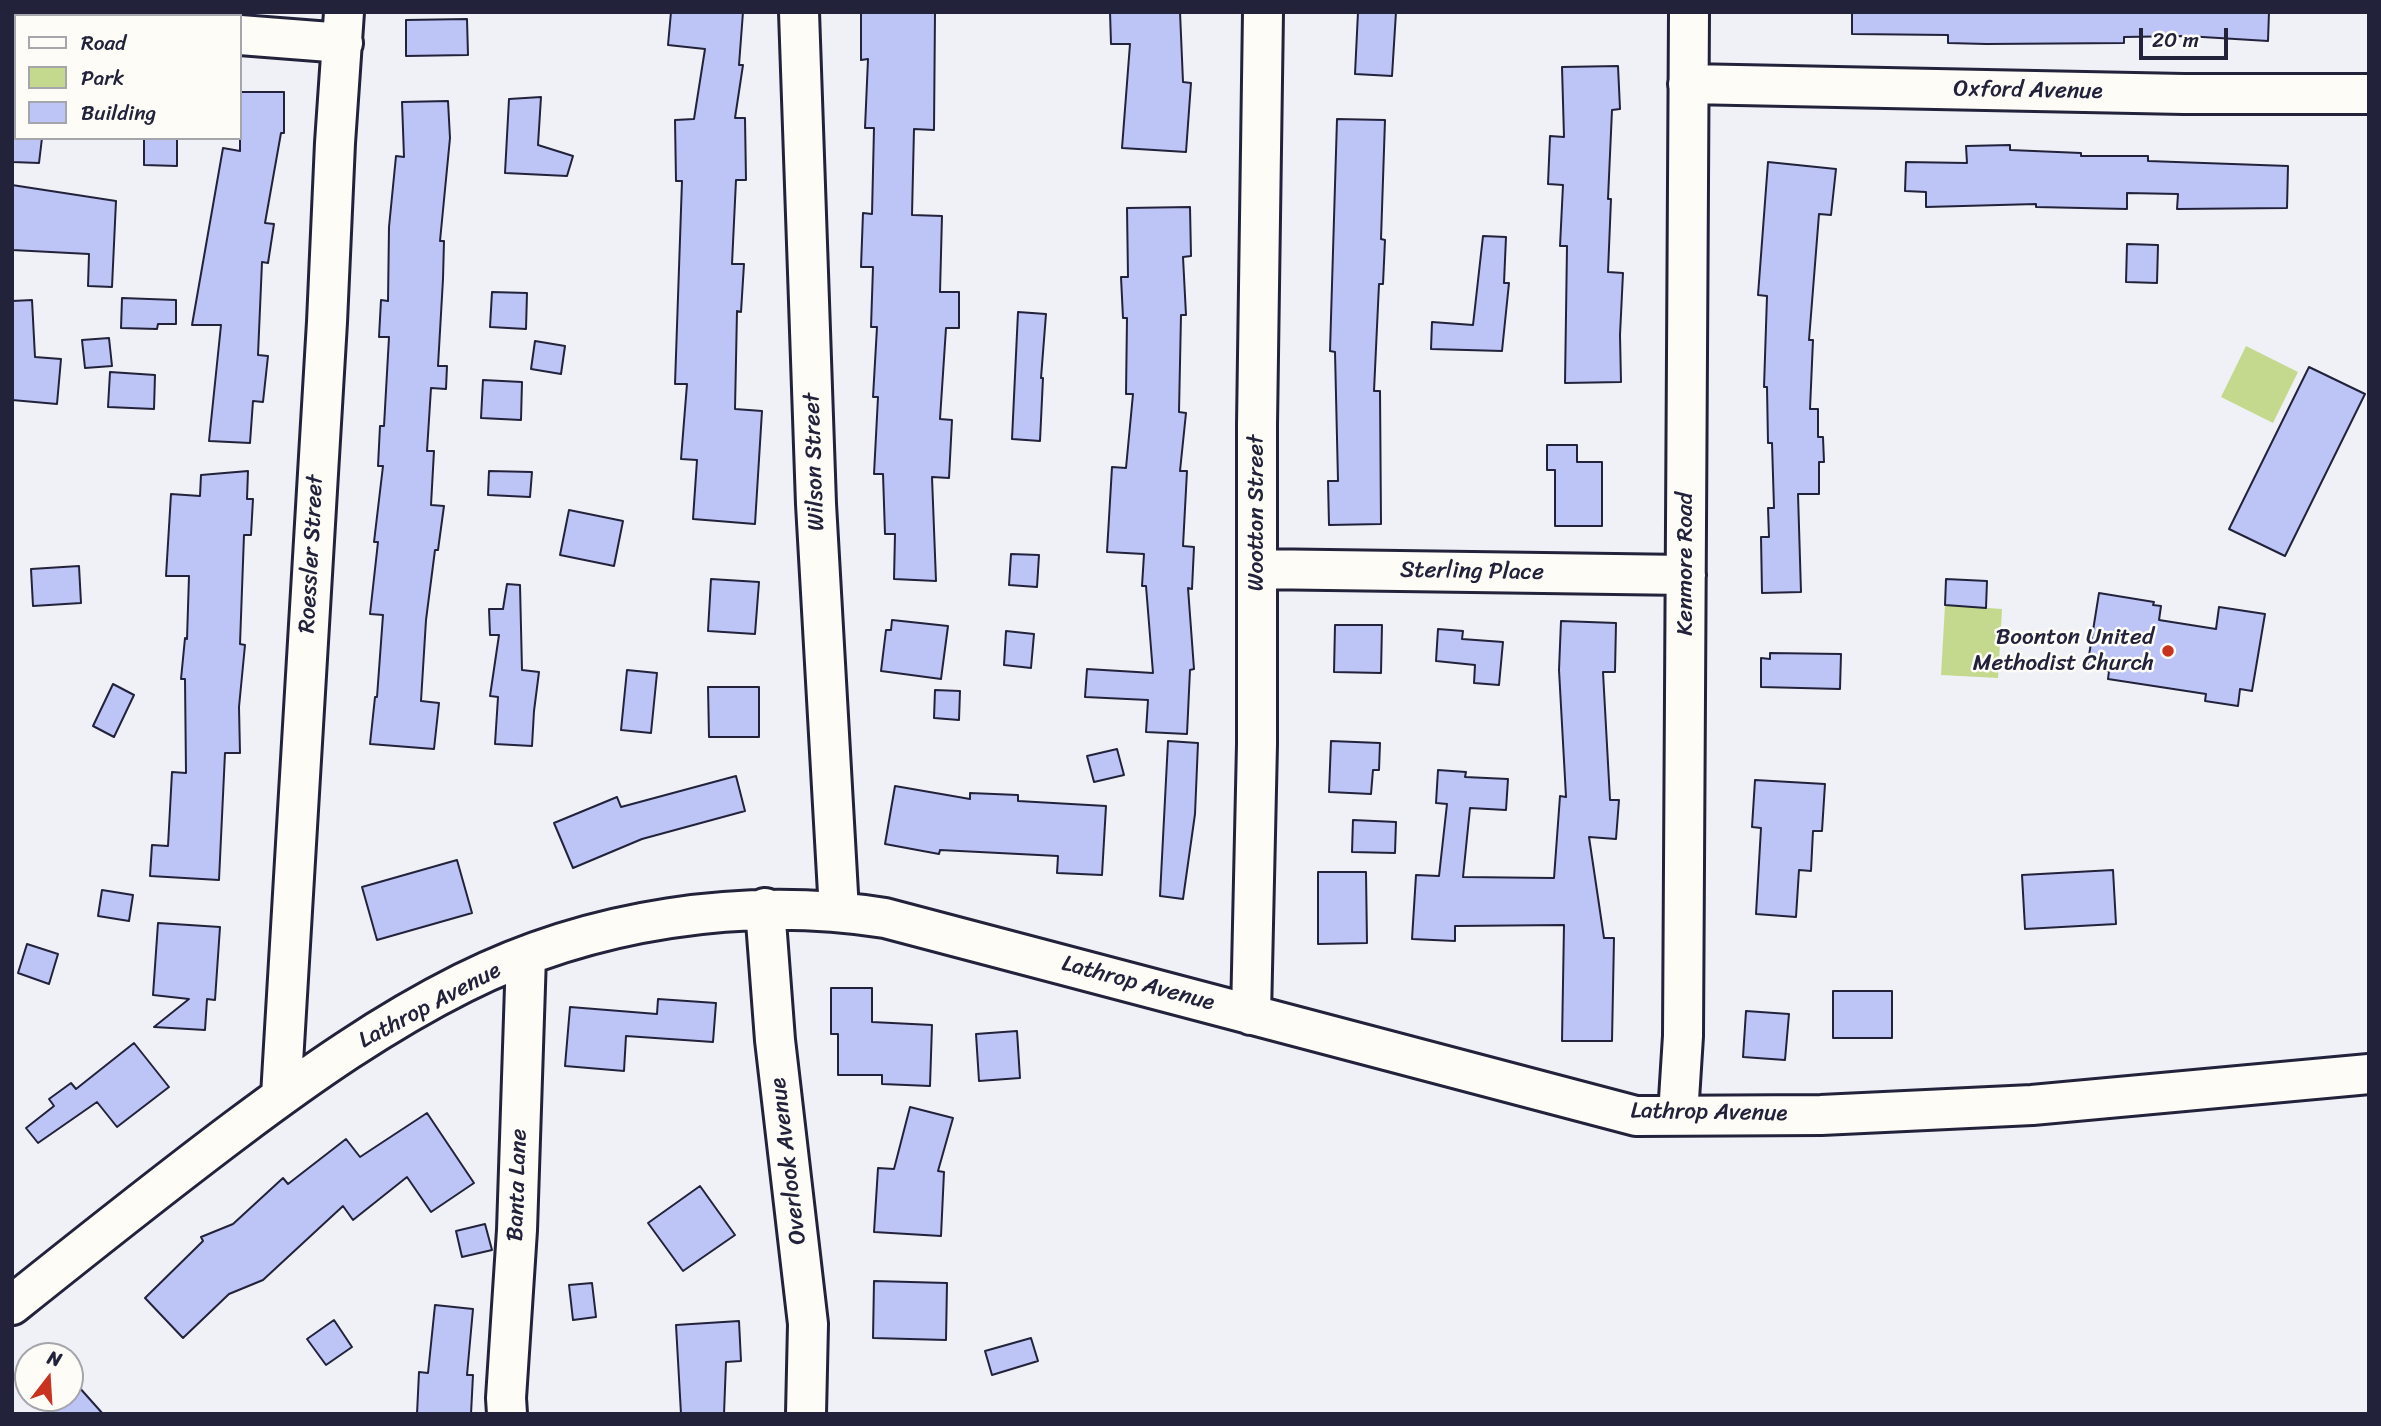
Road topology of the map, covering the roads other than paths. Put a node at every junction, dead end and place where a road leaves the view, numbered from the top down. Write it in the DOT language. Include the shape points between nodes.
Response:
graph roads {
  1 [pos="799,12"];
  2 [pos="1263,12"];
  3 [pos="1689,12"];
  4 [pos="343,27"];
  5 [pos="242,36"];
  6 [pos="1688,84"];
  7 [pos="2369,94"];
  8 [pos="1257,569"];
  9 [pos="1686,575"];
  10 [pos="765,908"];
  11 [pos="838,911"];
  12 [pos="526,956"];
  13 [pos="1251,1015"];
  14 [pos="2369,1074"];
  15 [pos="281,1096"];
  16 [pos="1678,1115"];
  17 [pos="12,1304"];
  18 [pos="507,1414"];
  19 [pos="806,1414"];
  1 -- 11 [label="street, Wilson Street" via="816,504"];
  2 -- 8 [label="street, Wootton Street"];
  3 -- 6 [label="street, Kenmore Road"];
  4 -- 5 [label="street"];
  4 -- 15 [label="street, Roessler Street"];
  6 -- 7 [label="street, Oxford Avenue"];
  6 -- 9 [label="street, Kenmore Road"];
  8 -- 9 [label="street, Sterling Place"];
  8 -- 13 [label="street, Wootton Street"];
  9 -- 16 [label="street, Kenmore Road" via="1684,1035"];
  10 -- 11 [label="street, Lathrop Avenue"];
  10 -- 12 [label="street, Lathrop Avenue" via="619,928"];
  10 -- 19 [label="street, Overlook Avenue" via="775,1040 808,1324"];
  11 -- 13 [label="street, Lathrop Avenue" via="885,918"];
  12 -- 15 [label="street, Lathrop Avenue" via="464,982 369,1036"];
  12 -- 18 [label="street, Banta Lane"];
  13 -- 16 [label="street, Lathrop Avenue" via="1636,1116"];
  14 -- 16 [label="street, Lathrop Avenue" via="2032,1105 1821,1115"];
  15 -- 17 [label="street, Lathrop Avenue"];
}
